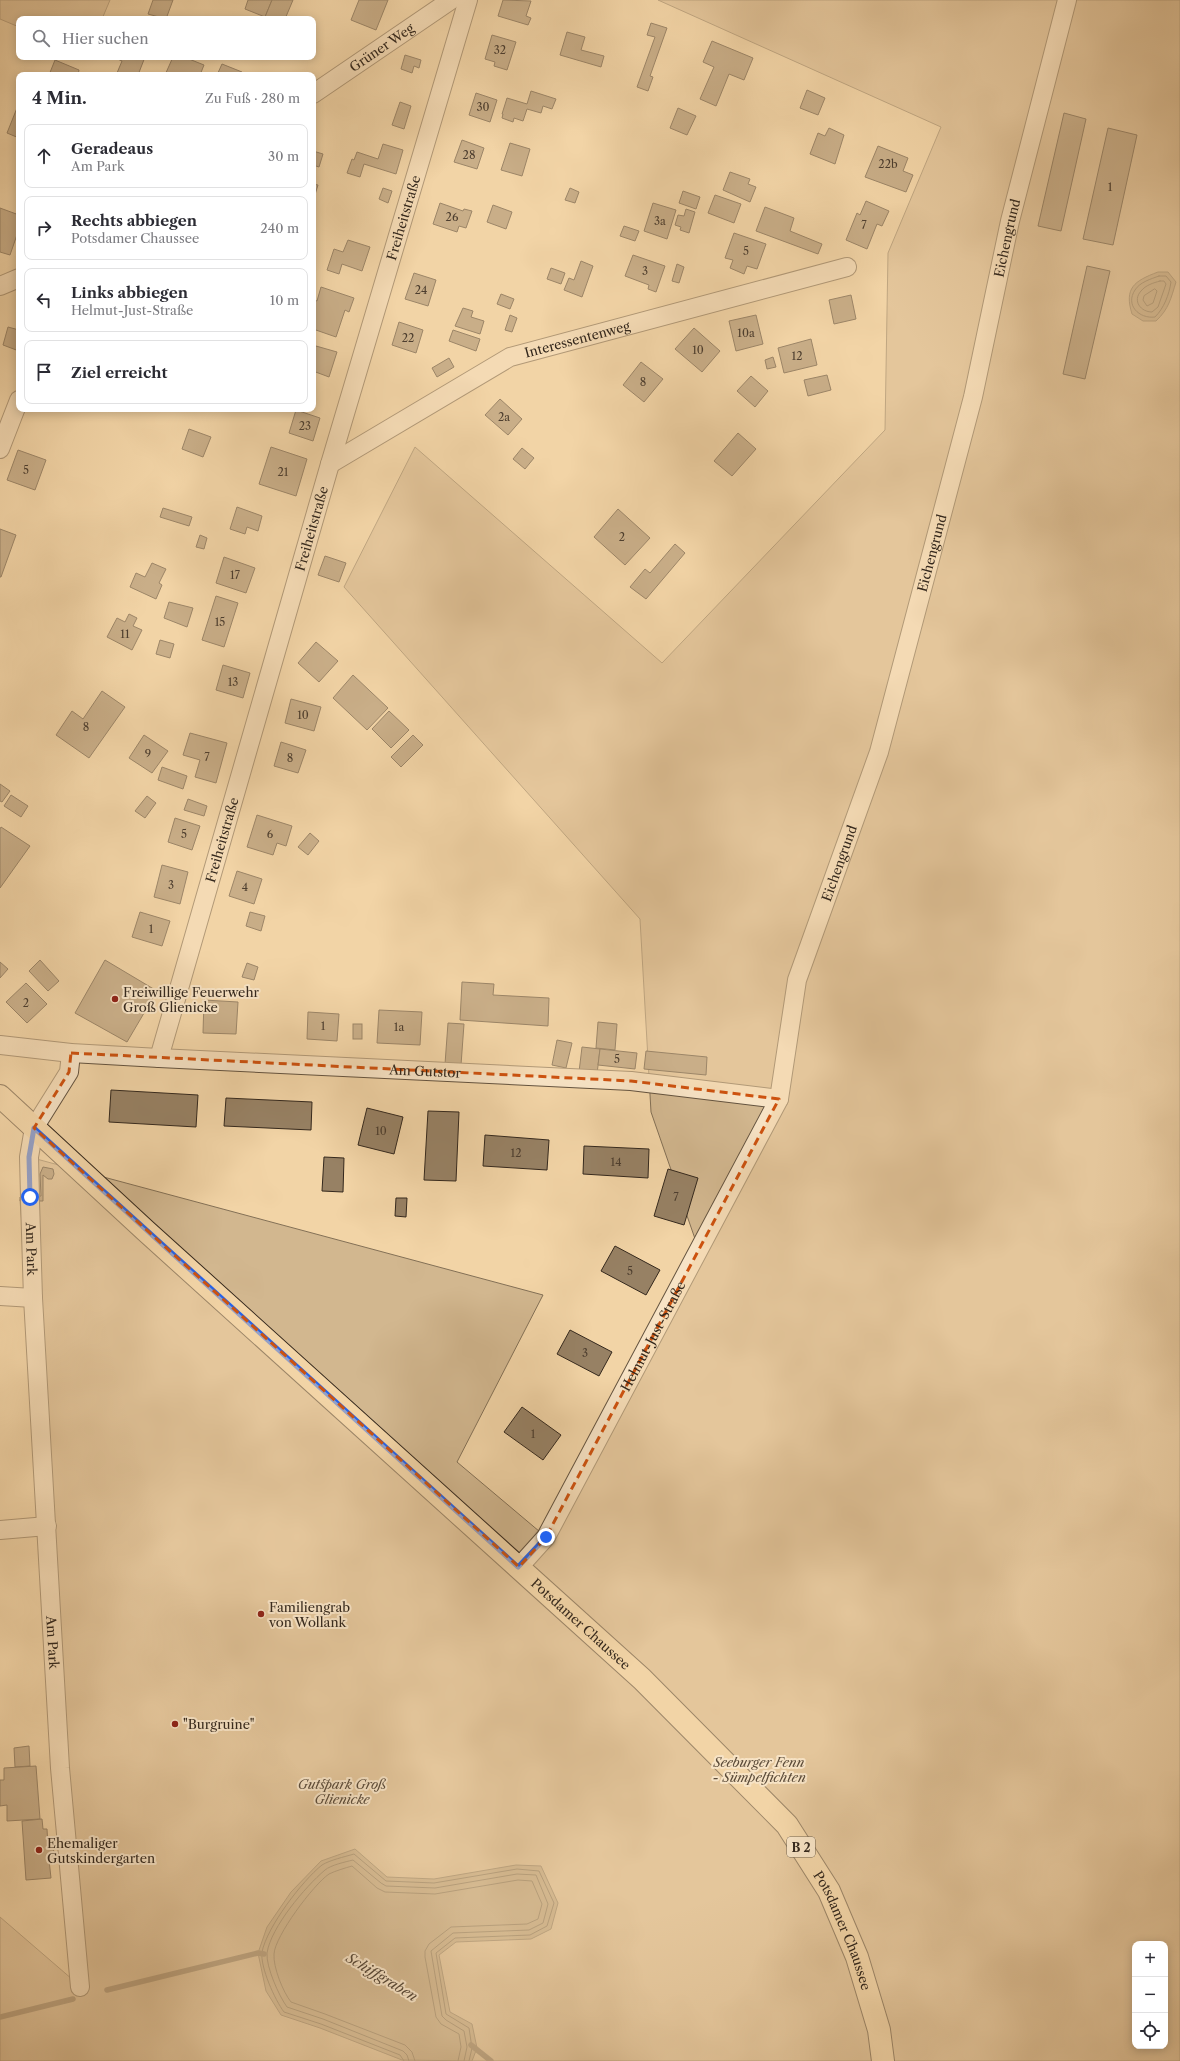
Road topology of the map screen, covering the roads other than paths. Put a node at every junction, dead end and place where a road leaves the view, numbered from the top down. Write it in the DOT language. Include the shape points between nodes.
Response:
graph roads {
  1 [pos="451,0"];
  2 [pos="468,0"];
  3 [pos="1067,0"];
  4 [pos="316,92"];
  5 [pos="847,267"];
  6 [pos="16,279"];
  7 [pos="0,286"];
  8 [pos="16,408"];
  9 [pos="0,449"];
  10 [pos="330,464"];
  11 [pos="0,1046"];
  12 [pos="71,1053"];
  13 [pos="159,1058"];
  14 [pos="0,1096"];
  15 [pos="779,1099"];
  16 [pos="34,1128"];
  17 [pos="0,1296"];
  18 [pos="33,1298"];
  19 [pos="47,1526"];
  20 [pos="0,1530"];
  21 [pos="518,1567"];
  22 [pos="80,1987"];
  23 [pos="883,2061"];
  1 -- 4 [label="street, Grüner Weg"];
  2 -- 10 [label="street, Freiheitstraße"];
  3 -- 15 [label="street, Eichengrund" via="1010,221 973,397 879,752 797,980"];
  5 -- 10 [label="street, Interessentenweg" via="510,357"];
  6 -- 7 [label="street"];
  8 -- 9 [label="street"];
  10 -- 13 [label="street, Freiheitstraße"];
  11 -- 12 [label="street, Am Gutstor"];
  12 -- 13 [label="street, Am Gutstor"];
  12 -- 16 [label="street" via="69,1072"];
  13 -- 15 [label="street, Am Gutstor" via="631,1081"];
  14 -- 16 [label="main road, Potsdamer Chaussee / B 2"];
  15 -- 21 [label="street, Helmut-Just-Straße" via="546,1537"];
  16 -- 18 [label="street, Am Park" via="29,1157"];
  16 -- 21 [label="main road, Potsdamer Chaussee / B 2"];
  17 -- 18 [label="street"];
  18 -- 19 [label="street, Am Park"];
  19 -- 20 [label="street"];
  19 -- 22 [label="street, Am Park" via="60,1768"];
  21 -- 23 [label="main road, Potsdamer Chaussee / B 2" via="642,1679 787,1825 829,1890 857,1956 879,2030"];
}
